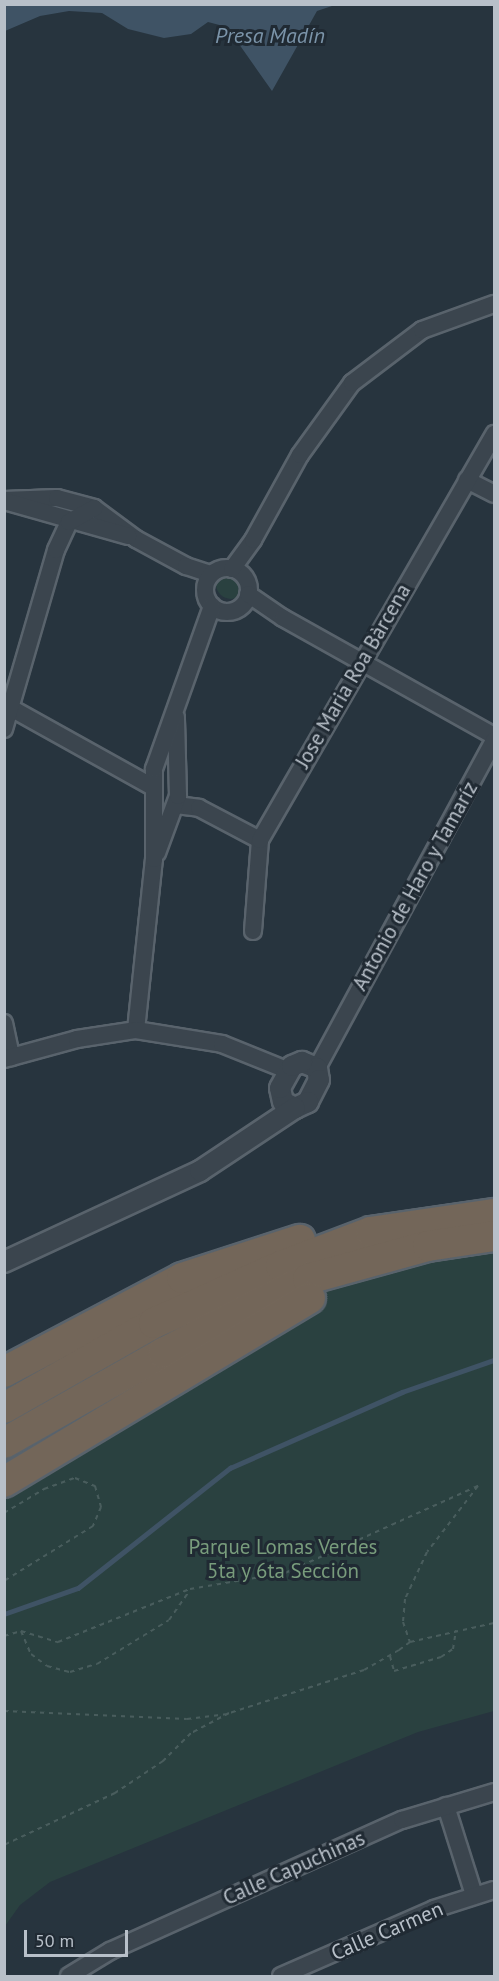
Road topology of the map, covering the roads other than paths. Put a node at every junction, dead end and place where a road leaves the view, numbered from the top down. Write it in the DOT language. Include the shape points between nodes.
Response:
graph roads {
  1 [pos="495,304"];
  2 [pos="495,434"];
  3 [pos="467,480"];
  4 [pos="495,494"];
  5 [pos="4,501"];
  6 [pos="94,508"];
  7 [pos="69,522"];
  8 [pos="136,538"];
  9 [pos="208,580"];
  10 [pos="242,586"];
  11 [pos="217,609"];
  12 [pos="361,661"];
  13 [pos="177,701"];
  14 [pos="9,706"];
  15 [pos="4,729"];
  16 [pos="495,738"];
  17 [pos="177,764"];
  18 [pos="155,765"];
  19 [pos="123,766"];
  20 [pos="178,785"];
  21 [pos="153,787"];
  22 [pos="153,806"];
  23 [pos="175,808"];
  24 [pos="199,808"];
  25 [pos="260,840"];
  26 [pos="154,859"];
  27 [pos="253,931"];
  28 [pos="4,1023"];
  29 [pos="136,1030"];
  30 [pos="8,1058"];
  31 [pos="313,1066"];
  32 [pos="287,1091"];
  33 [pos="495,1214"];
  34 [pos="495,1236"];
  35 [pos="375,1246"];
  36 [pos="4,1262"];
  37 [pos="4,1372"];
  38 [pos="4,1408"];
  39 [pos="4,1443"];
  40 [pos="4,1482"];
  41 [pos="495,1792"];
  42 [pos="446,1806"];
  43 [pos="495,1890"];
  44 [pos="474,1895"];
  45 [pos="69,1977"];
  46 [pos="281,1977"];
  1 -- 10 [label="street" via="422,330 352,382 300,454 254,540"];
  2 -- 3 [label="street, Jose Maria Roa Bàrcena"];
  3 -- 4 [label="street"];
  3 -- 12 [label="street, Jose Maria Roa Bàrcena"];
  5 -- 6 [label="street" via="57,498"];
  5 -- 7 [label="street"];
  6 -- 7 [label="street"];
  6 -- 8 [label="street"];
  7 -- 8 [label="street"];
  7 -- 14 [label="street" via="56,550"];
  8 -- 9 [label="street"];
  9 -- 10 [label="street"];
  9 -- 11 [label="street"];
  10 -- 11 [label="street"];
  10 -- 12 [label="street" via="283,618"];
  11 -- 13 [label="street" via="202,635"];
  12 -- 16 [label="street"];
  12 -- 25 [label="street, Jose Maria Roa Bàrcena"];
  13 -- 17 [label="street"];
  13 -- 18 [label="street"];
  14 -- 15 [label="street"];
  14 -- 19 [label="street"];
  16 -- 31 [label="street, Antonio de Haro y Tamaríz"];
  17 -- 18 [label="street" via="167,758"];
  17 -- 20 [label="street"];
  18 -- 19 [label="street"];
  18 -- 21 [label="street"];
  19 -- 21 [label="street"];
  20 -- 23 [label="street"];
  20 -- 24 [label="street"];
  21 -- 22 [label="street"];
  22 -- 23 [label="street" via="162,814"];
  22 -- 26 [label="street"];
  23 -- 24 [label="street"];
  23 -- 26 [label="street"];
  24 -- 25 [label="street"];
  25 -- 27 [label="street, Jose Maria Roa Bàrcena"];
  26 -- 29 [label="street"];
  28 -- 30 [label="street"];
  29 -- 30 [label="street" via="77,1039"];
  29 -- 32 [label="street" via="180,1034 253,1055"];
  31 -- 32 [label="street" via="297,1064"];
  31 -- 32 [label="street" via="315,1093"];
  32 -- 36 [label="street" via="272,1124 200,1171"];
  33 -- 35 [label="highway"];
  34 -- 35 [label="highway"];
  35 -- 37 [label="highway" via="300,1240 182,1278"];
  35 -- 38 [label="highway" via="154,1323"];
  35 -- 39 [label="highway" via="275,1295"];
  35 -- 40 [label="highway"];
  41 -- 42 [label="street, Calle Capuchinas"];
  42 -- 44 [label="street"];
  42 -- 45 [label="street, Calle Capuchinas" via="402,1820 110,1951"];
  43 -- 44 [label="street, Calle Carmen"];
  44 -- 46 [label="street, Calle Carmen"];
}
